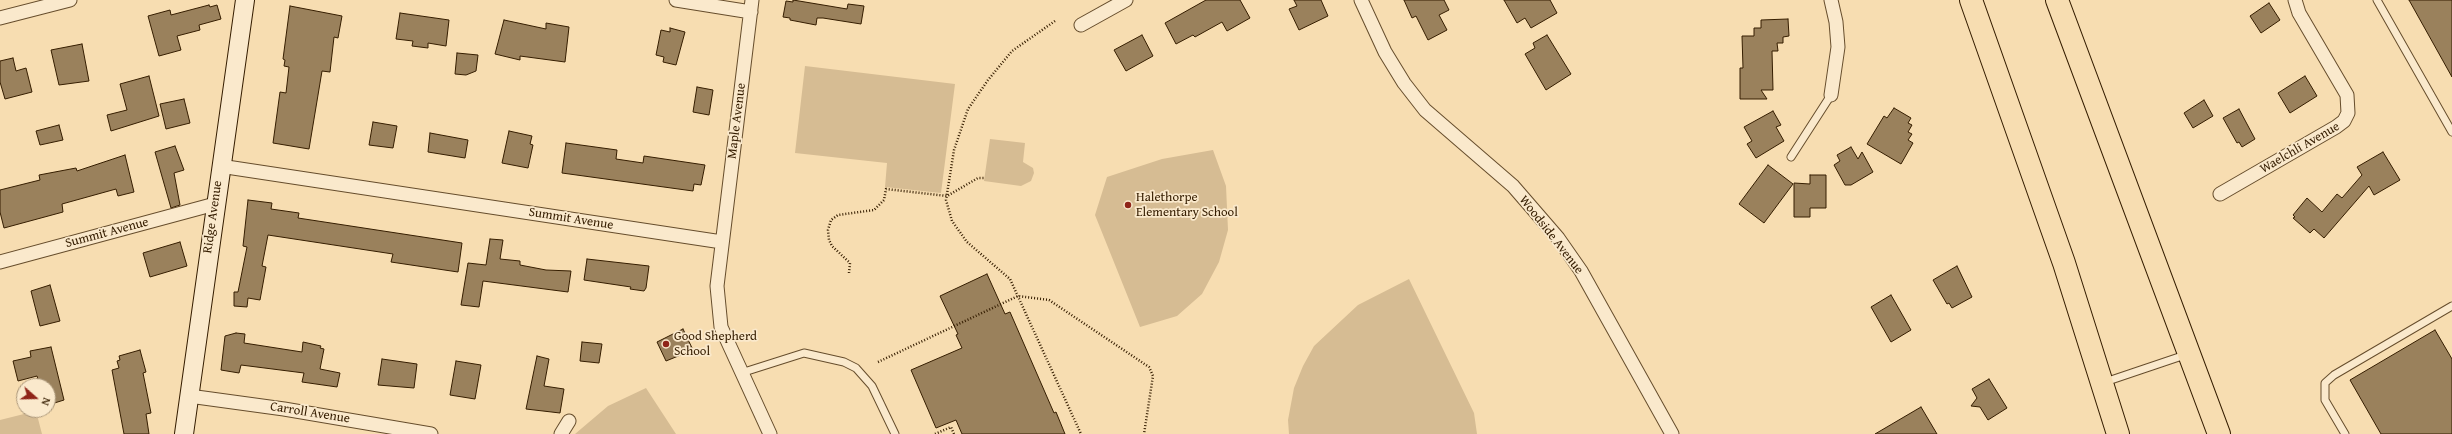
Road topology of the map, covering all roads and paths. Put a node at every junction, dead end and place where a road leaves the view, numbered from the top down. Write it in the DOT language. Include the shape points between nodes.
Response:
graph roads {
  1 [pos="70,0"];
  2 [pos="245,0"];
  3 [pos="676,0"];
  4 [pos="1126,0"];
  5 [pos="1361,0"];
  6 [pos="1831,0"];
  7 [pos="1971,0"];
  8 [pos="2057,0"];
  9 [pos="2295,0"];
  10 [pos="2377,0"];
  11 [pos="40,4"];
  12 [pos="751,6"];
  13 [pos="0,18"];
  14 [pos="1055,21"];
  15 [pos="1081,25"];
  16 [pos="1831,94"];
  17 [pos="2452,132"];
  18 [pos="1791,157"];
  19 [pos="220,166"];
  20 [pos="985,178"];
  21 [pos="2220,194"];
  22 [pos="947,196"];
  23 [pos="215,204"];
  24 [pos="722,242"];
  25 [pos="0,262"];
  26 [pos="849,273"];
  27 [pos="1018,296"];
  28 [pos="2452,306"];
  29 [pos="2189,354"];
  30 [pos="878,362"];
  31 [pos="741,373"];
  32 [pos="2102,382"];
  33 [pos="189,396"];
  34 [pos="569,421"];
  35 [pos="184,434"];
  36 [pos="431,434"];
  37 [pos="561,434"];
  38 [pos="770,434"];
  39 [pos="894,434"];
  40 [pos="935,434"];
  41 [pos="954,434"];
  42 [pos="1081,434"];
  43 [pos="1144,434"];
  44 [pos="1672,434"];
  45 [pos="2118,434"];
  46 [pos="2219,434"];
  47 [pos="2345,434"];
  1 -- 11 [label="street"];
  2 -- 19 [label="street, Ridge Avenue"];
  3 -- 12 [label="street"];
  4 -- 15 [label="street"];
  5 -- 44 [label="street, Woodside Avenue" via="1385,52 1425,110 1512,186 1558,238 1581,271"];
  6 -- 16 [label="street" via="1838,47"];
  7 -- 32 [label="highway" via="2027,154"];
  8 -- 29 [label="highway"];
  9 -- 21 [label="street, Waelchli Avenue" via="2299,13 2347,96 2348,113 2344,121 2336,127"];
  10 -- 17 [label="lane"];
  11 -- 13 [label="street"];
  12 -- 24 [label="street, Maple Avenue"];
  14 -- 22 [label="path" via="1012,51 968,109 954,150"];
  16 -- 18 [label="lane"];
  19 -- 23 [label="street, Ridge Avenue"];
  19 -- 24 [label="street, Summit Avenue"];
  20 -- 22 [label="path" via="978,178"];
  22 -- 26 [label="path" via="886,189 884,200 874,210 838,215 831,220 829,240 850,263"];
  22 -- 27 [label="path" via="952,221 967,242 1010,279"];
  23 -- 25 [label="street, Summit Avenue"];
  23 -- 33 [label="street, Ridge Avenue"];
  24 -- 31 [label="street" via="716,286 718,307 721,327"];
  27 -- 30 [label="path"];
  27 -- 42 [label="path"];
  27 -- 43 [label="path" via="1049,300 1149,367 1153,376"];
  28 -- 47 [label="lane" via="2334,375 2325,384 2325,400"];
  29 -- 32 [label="lane"];
  29 -- 46 [label="highway"];
  31 -- 38 [label="street"];
  31 -- 39 [label="lane" via="804,353 844,362 856,368 872,386"];
  32 -- 45 [label="highway"];
  33 -- 35 [label="street, Ridge Avenue"];
  33 -- 36 [label="street, Carroll Avenue"];
  34 -- 37 [label="street"];
  40 -- 41 [label="path" via="950,427"];
}
